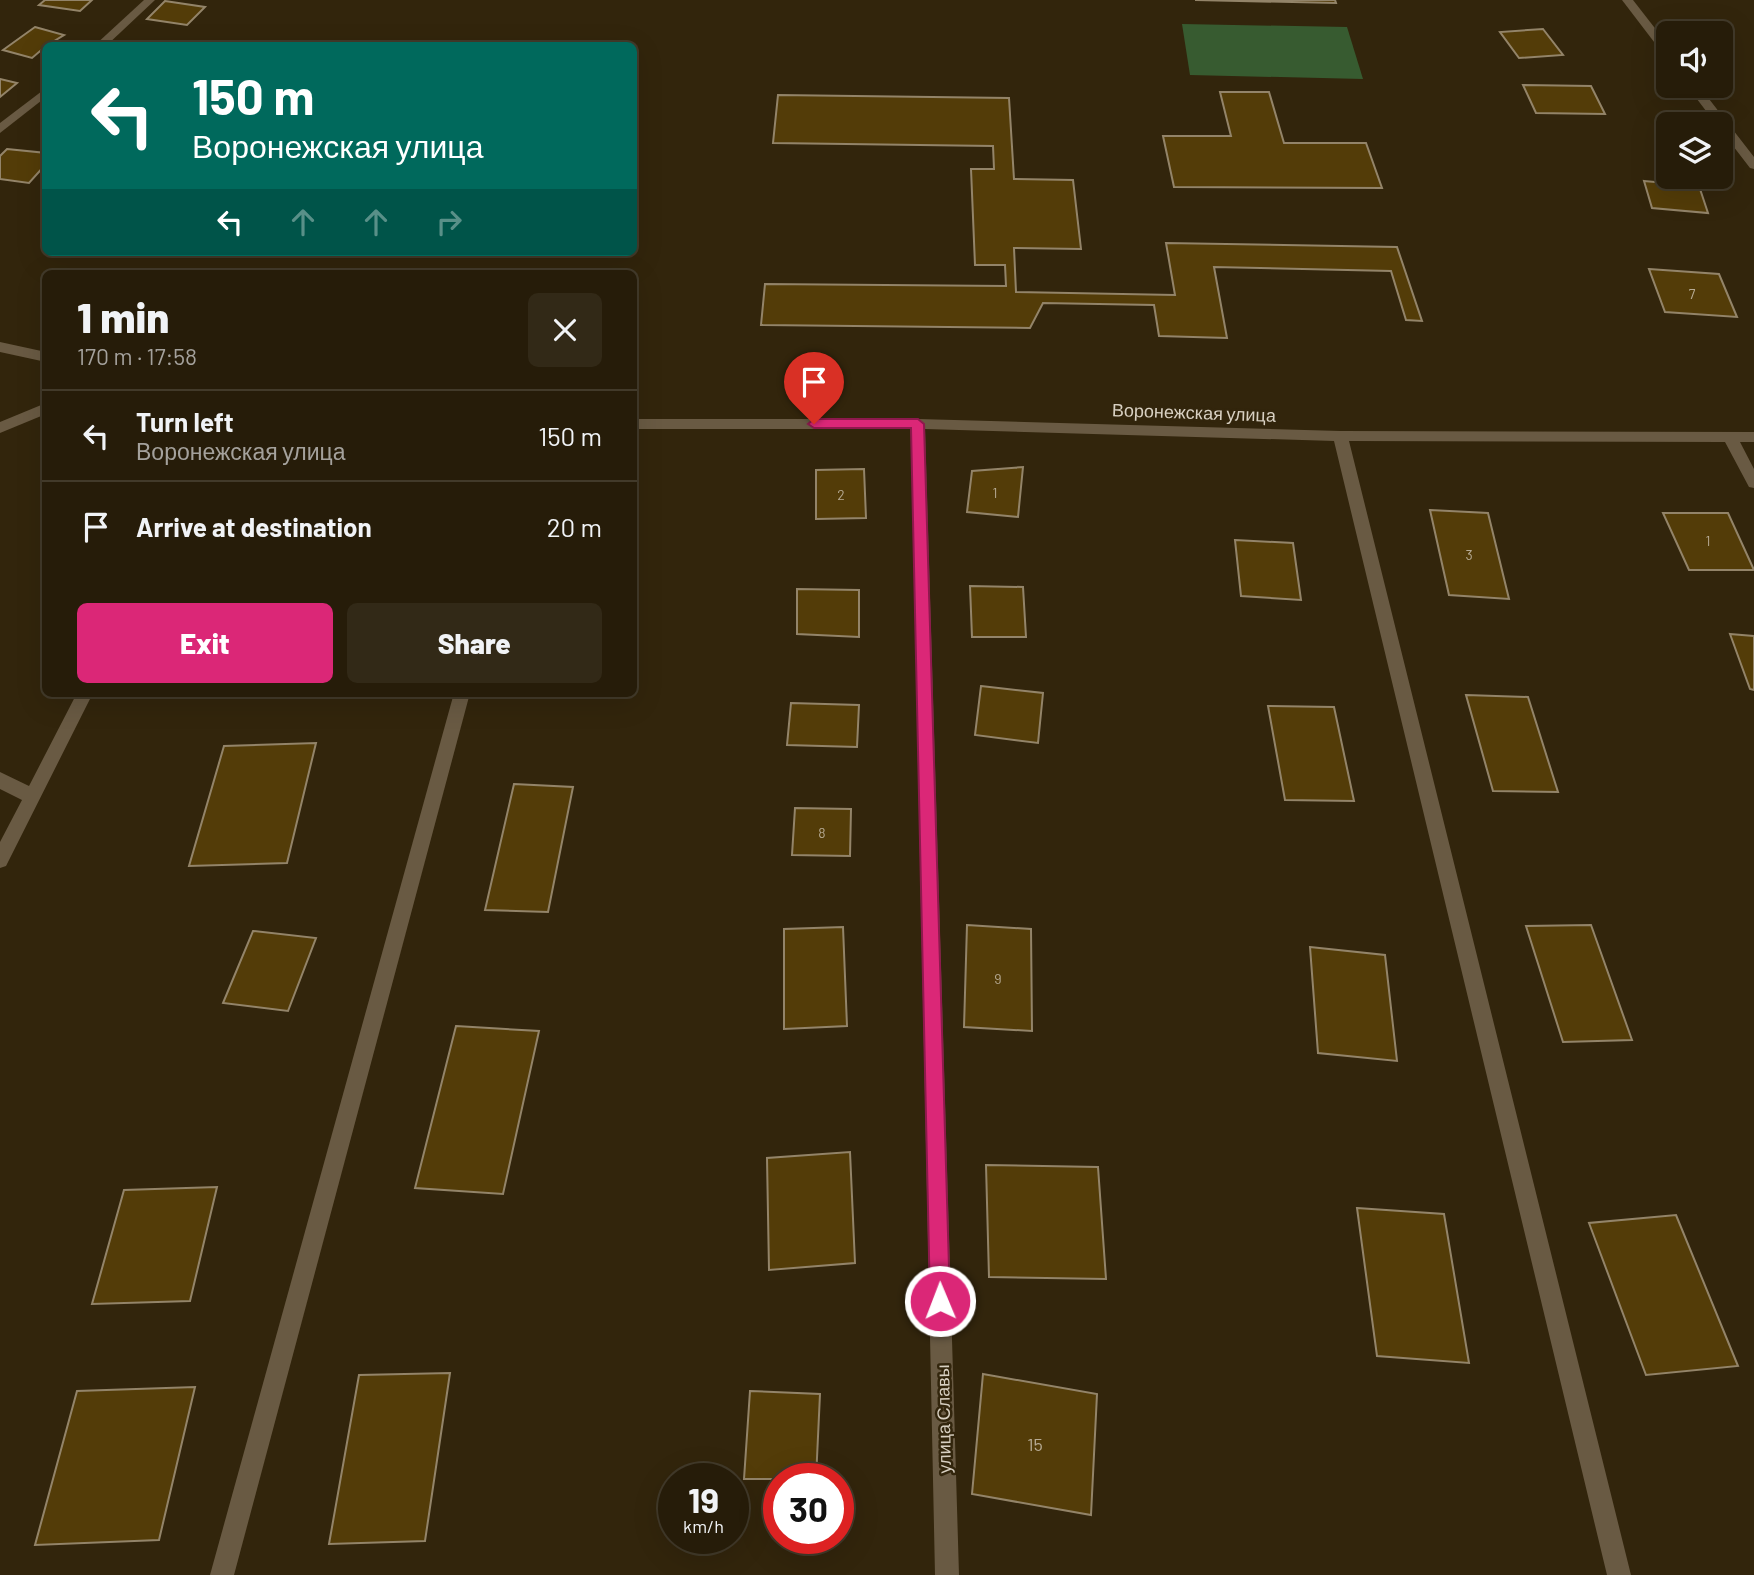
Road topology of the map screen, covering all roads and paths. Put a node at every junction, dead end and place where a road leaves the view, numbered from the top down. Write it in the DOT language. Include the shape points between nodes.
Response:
graph roads {
  1 [pos="150,0"];
  2 [pos="1627,0"];
  3 [pos="1656,37"];
  4 [pos="103,42"];
  5 [pos="42,94"];
  6 [pos="1702,98"];
  7 [pos="0,129"];
  8 [pos="1754,165"];
  9 [pos="0,347"];
  10 [pos="42,356"];
  11 [pos="42,410"];
  12 [pos="637,424"];
  13 [pos="918,424"];
  14 [pos="0,428"];
  15 [pos="1340,436"];
  16 [pos="1730,437"];
  17 [pos="1754,437"];
  18 [pos="1754,483"];
  19 [pos="83,697"];
  20 [pos="461,697"];
  21 [pos="0,780"];
  22 [pos="31,796"];
  23 [pos="19,821"];
  24 [pos="0,830"];
  25 [pos="0,860"];
  26 [pos="222,1575"];
  27 [pos="947,1575"];
  28 [pos="1619,1575"];
  1 -- 4 [label="street"];
  2 -- 3 [label="street"];
  5 -- 7 [label="street"];
  6 -- 8 [label="street"];
  9 -- 10 [label="street"];
  11 -- 14 [label="street"];
  12 -- 13 [label="street, Воронежская улица"];
  13 -- 15 [label="street, Воронежская улица"];
  13 -- 27 [label="street, улица Славы"];
  15 -- 16 [label="street, Воронежская улица"];
  15 -- 28 [label="street"];
  16 -- 17 [label="street, Воронежская улица"];
  16 -- 18 [label="street"];
  19 -- 22 [label="street"];
  20 -- 26 [label="street"];
  21 -- 22 [label="street"];
  22 -- 23 [label="street"];
  23 -- 24 [label="street"];
  23 -- 25 [label="street"];
}
